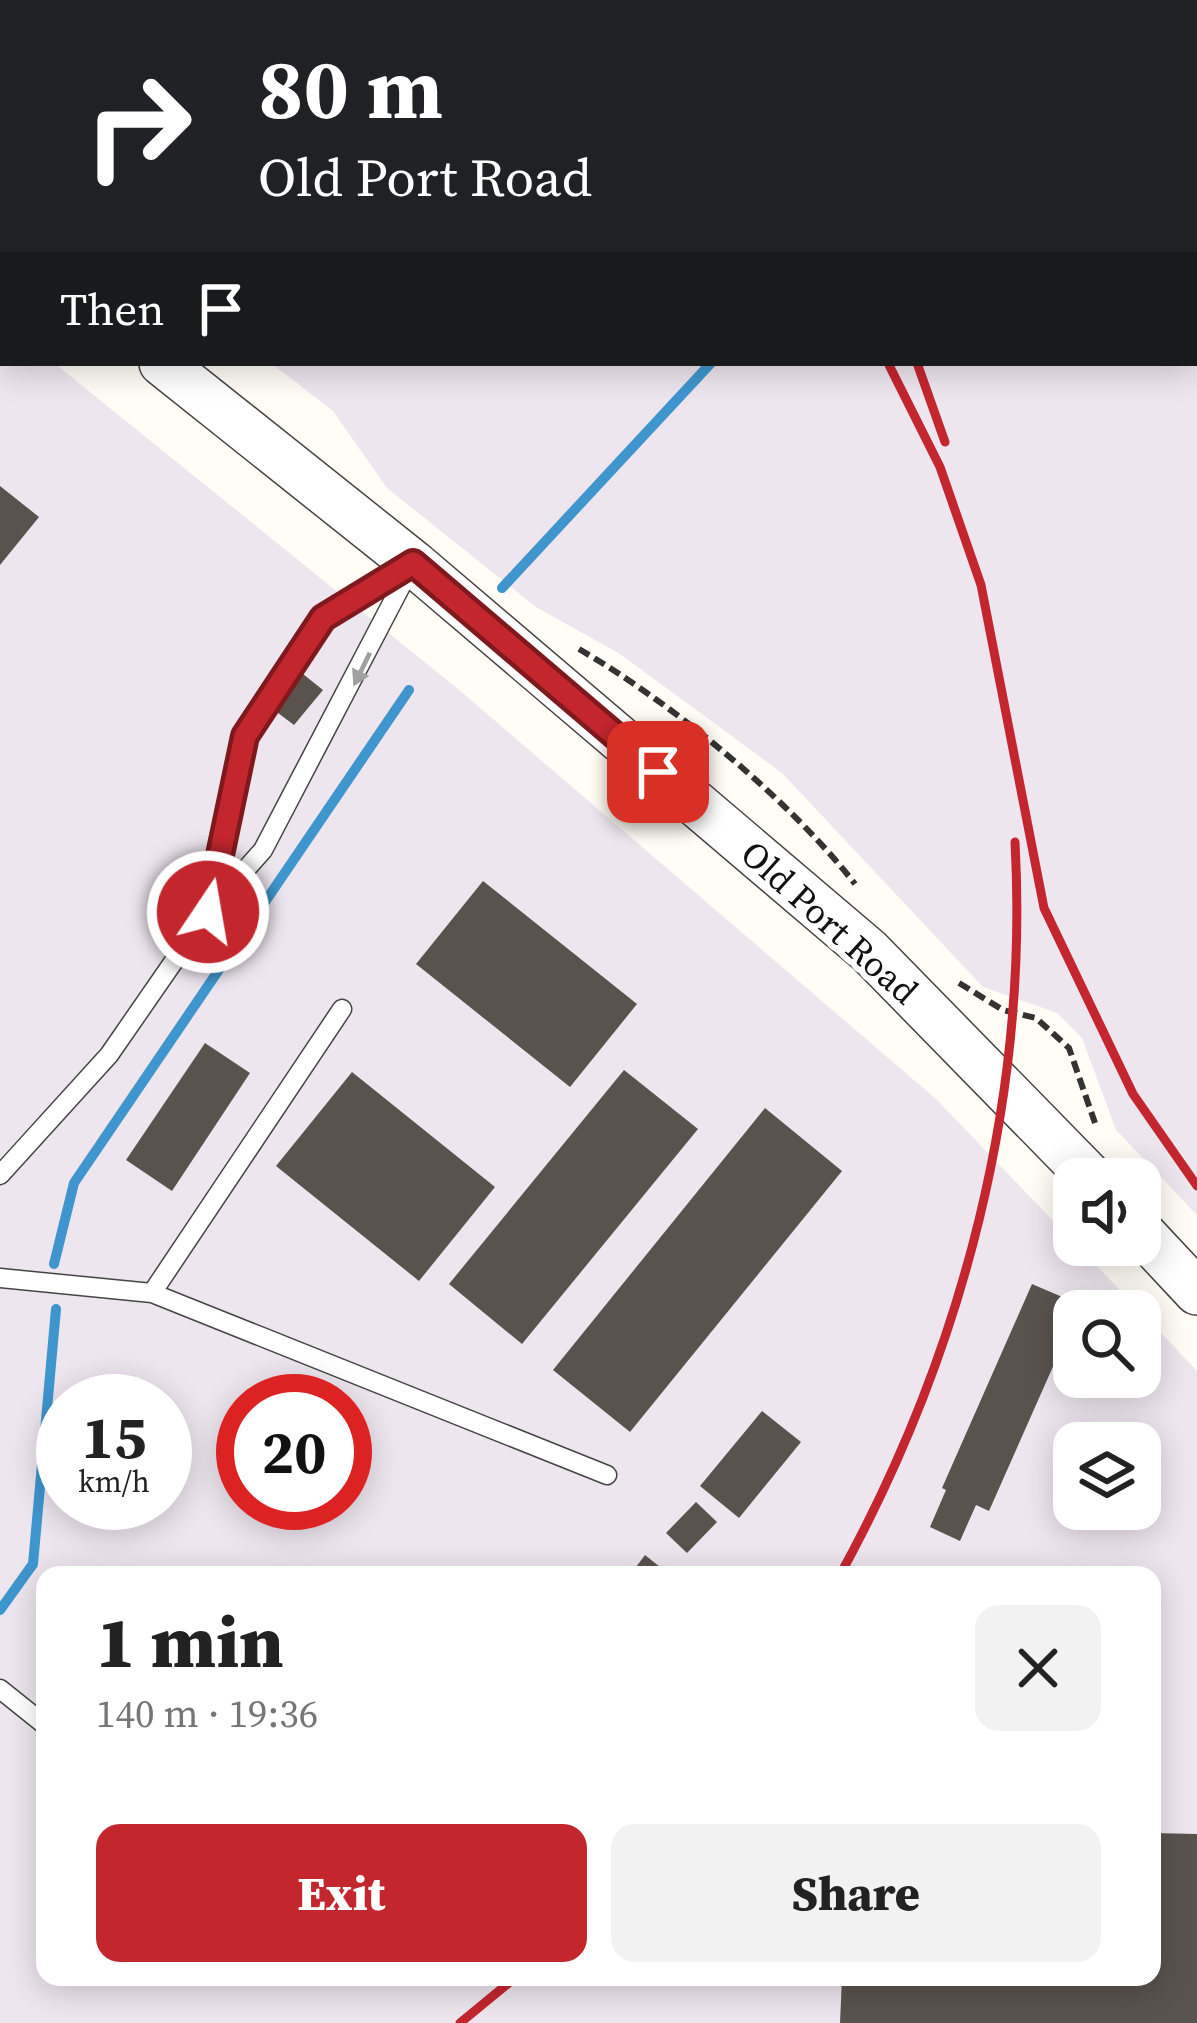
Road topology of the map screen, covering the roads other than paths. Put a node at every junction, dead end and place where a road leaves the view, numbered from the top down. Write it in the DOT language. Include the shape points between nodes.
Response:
graph roads {
  1 [pos="167,366"];
  2 [pos="413,563"];
  3 [pos="208,912"];
  4 [pos="342,1009"];
  5 [pos="1071,1158"];
  6 [pos="0,1175"];
  7 [pos="1161,1253"];
  8 [pos="0,1278"];
  9 [pos="1197,1292"];
  10 [pos="152,1293"];
  11 [pos="607,1475"];
  12 [pos="0,1689"];
  13 [pos="36,1718"];
  1 -- 2 [label="street, Old Port Road"];
  2 -- 3 [label="lane, one-way" via="263,850"];
  2 -- 3 [label="lane" via="323,618 245,736"];
  2 -- 5 [label="street, Old Port Road" via="869,951"];
  3 -- 6 [label="lane" via="109,1055"];
  4 -- 10 [label="lane"];
  7 -- 9 [label="street"];
  8 -- 10 [label="lane"];
  10 -- 11 [label="lane"];
  12 -- 13 [label="lane"];
}
